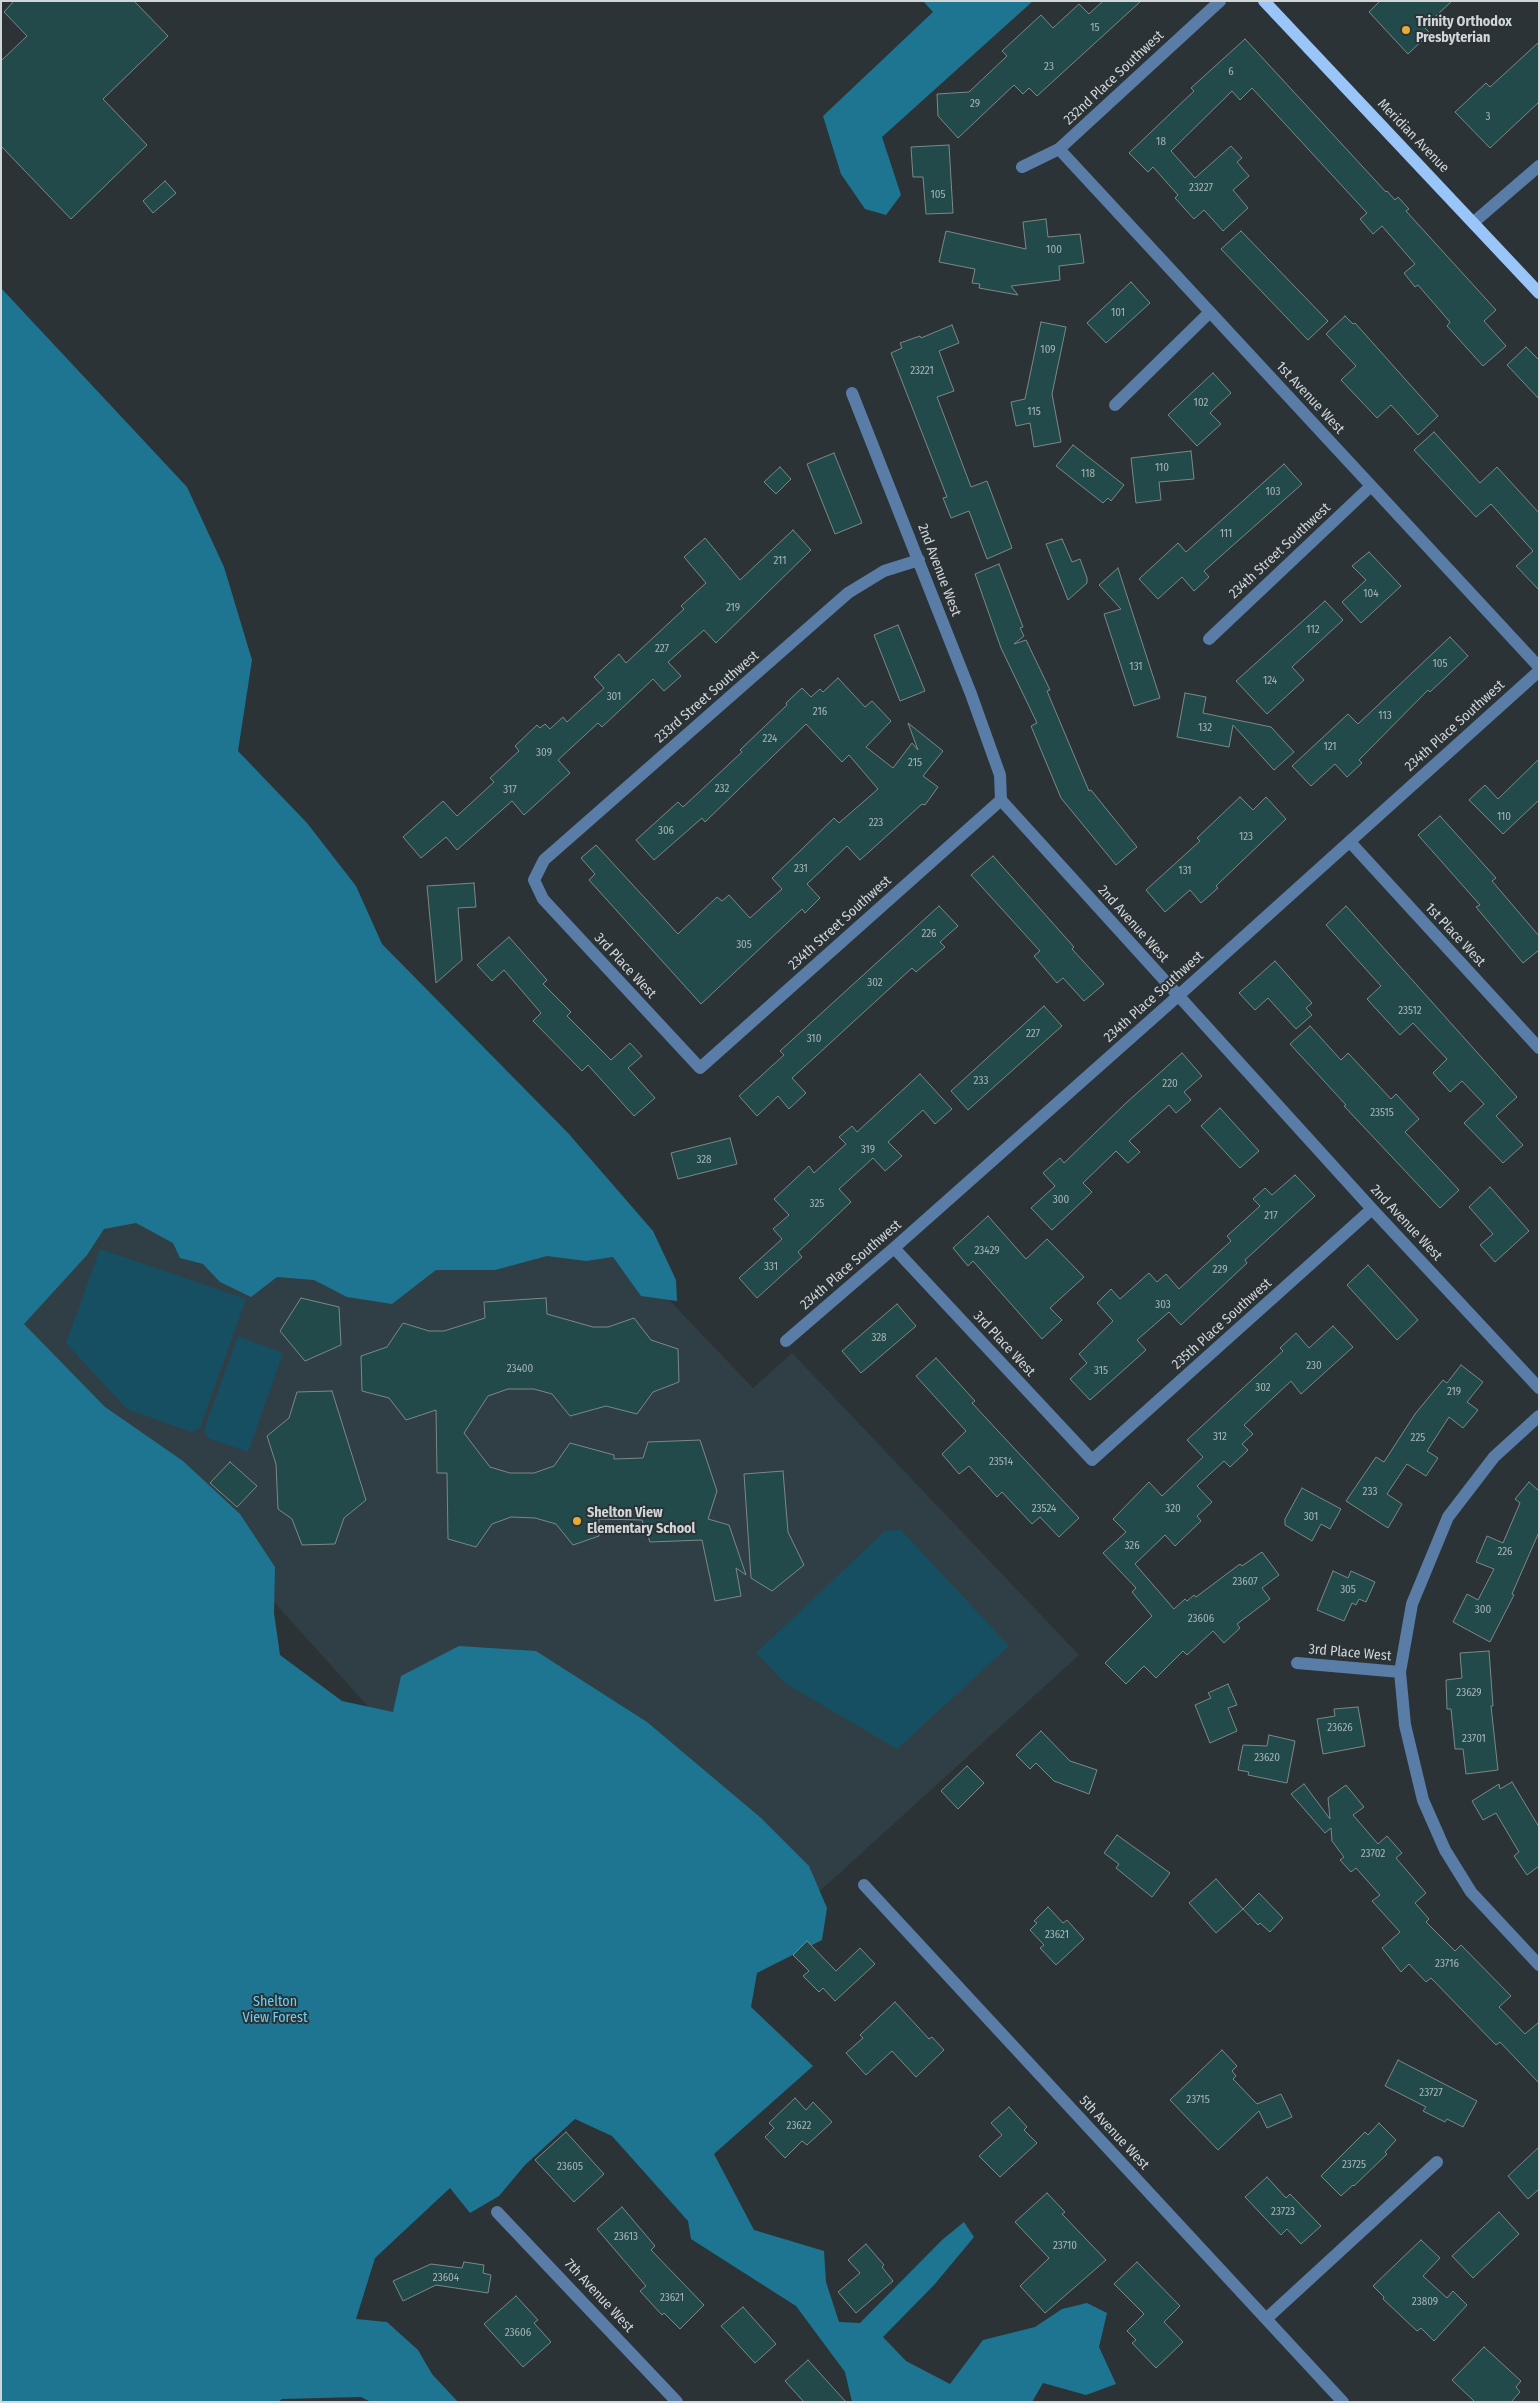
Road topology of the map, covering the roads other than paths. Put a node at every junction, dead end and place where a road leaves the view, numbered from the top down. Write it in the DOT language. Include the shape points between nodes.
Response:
graph roads {
  1 [pos="1220,1"];
  2 [pos="1264,1"];
  3 [pos="1059,149"];
  4 [pos="1539,166"];
  5 [pos="1022,167"];
  6 [pos="1474,222"];
  7 [pos="1539,293"];
  8 [pos="1210,312"];
  9 [pos="852,393"];
  10 [pos="1116,405"];
  11 [pos="1371,486"];
  12 [pos="919,560"];
  13 [pos="1209,639"];
  14 [pos="1539,666"];
  15 [pos="1539,671"];
  16 [pos="1001,800"];
  17 [pos="1350,842"];
  18 [pos="534,880"];
  19 [pos="1178,996"];
  20 [pos="1539,1048"];
  21 [pos="700,1068"];
  22 [pos="1372,1209"];
  23 [pos="894,1248"];
  24 [pos="786,1341"];
  25 [pos="1539,1388"];
  26 [pos="1539,1416"];
  27 [pos="1092,1460"];
  28 [pos="1297,1663"];
  29 [pos="1400,1672"];
  30 [pos="864,1885"];
  31 [pos="1539,1965"];
  32 [pos="1437,2162"];
  33 [pos="497,2212"];
  34 [pos="1266,2319"];
  35 [pos="677,2402"];
  36 [pos="1343,2402"];
  1 -- 3 [label="street, 232nd Place Southwest"];
  2 -- 6 [label="main road, Meridian Avenue"];
  3 -- 5 [label="street, 232nd Place Southwest"];
  3 -- 8 [label="street, 1st Avenue West"];
  4 -- 6 [label="street"];
  6 -- 7 [label="main road, Meridian Avenue"];
  8 -- 10 [label="street"];
  8 -- 11 [label="street, 1st Avenue West"];
  9 -- 12 [label="street, 2nd Avenue West"];
  11 -- 13 [label="street, 234th Street Southwest"];
  11 -- 14 [label="street, 1st Avenue West"];
  12 -- 16 [label="street, 2nd Avenue West" via="1000,774"];
  12 -- 18 [label="street, 233rd Street Southwest" via="884,572 848,593 544,860"];
  15 -- 17 [label="street, 234th Place Southwest"];
  16 -- 19 [label="street, 2nd Avenue West"];
  16 -- 21 [label="street, 234th Street Southwest"];
  17 -- 19 [label="street, 234th Place Southwest"];
  17 -- 20 [label="street, 1st Place West"];
  18 -- 21 [label="street, 3rd Place West" via="543,899"];
  19 -- 22 [label="street, 2nd Avenue West"];
  19 -- 23 [label="street, 234th Place Southwest"];
  22 -- 25 [label="street, 2nd Avenue West"];
  22 -- 27 [label="street, 235th Place Southwest"];
  23 -- 24 [label="street, 234th Place Southwest"];
  23 -- 27 [label="street, 3rd Place West"];
  26 -- 29 [label="street" via="1494,1457 1448,1517 1412,1604"];
  28 -- 29 [label="street, 3rd Place West"];
  29 -- 31 [label="street" via="1405,1725 1423,1800 1445,1850 1471,1892"];
  30 -- 34 [label="street, 5th Avenue West"];
  32 -- 34 [label="street"];
  33 -- 35 [label="street, 7th Avenue West"];
  34 -- 36 [label="street, 5th Avenue West"];
}
